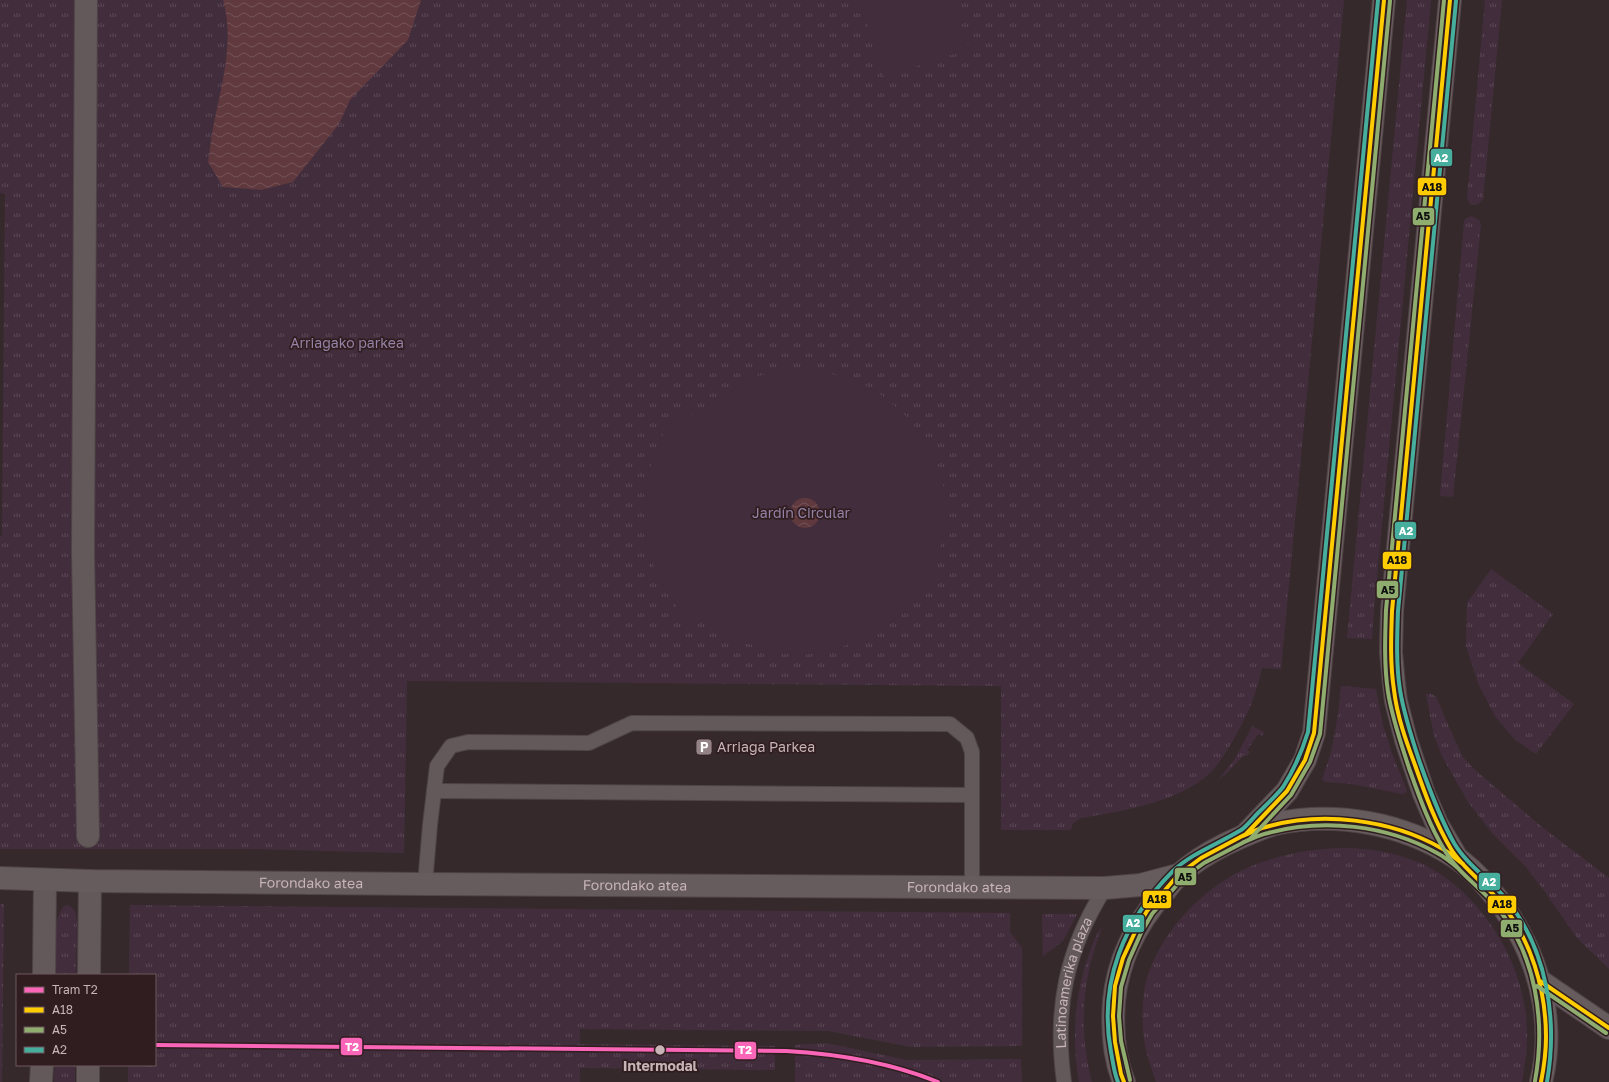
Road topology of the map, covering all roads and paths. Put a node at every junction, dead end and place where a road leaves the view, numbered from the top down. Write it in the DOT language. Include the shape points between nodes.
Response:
graph roads {
  1 [pos="86,0"];
  2 [pos="1384,0"];
  3 [pos="1450,0"];
  4 [pos="434,791"];
  5 [pos="972,795"];
  6 [pos="1246,834"];
  7 [pos="88,836"];
  8 [pos="1457,858"];
  9 [pos="1178,875"];
  10 [pos="0,878"];
  11 [pos="45,880"];
  12 [pos="90,881"];
  13 [pos="425,884"];
  14 [pos="972,888"];
  15 [pos="1105,888"];
  16 [pos="44,974"];
  17 [pos="89,974"];
  18 [pos="1540,981"];
  19 [pos="1609,1028"];
  20 [pos="42,1066"];
  21 [pos="88,1066"];
  22 [pos="42,1082"];
  23 [pos="88,1082"];
  24 [pos="1064,1082"];
  25 [pos="1124,1082"];
  26 [pos="1541,1082"];
  1 -- 7 [label="street" via="83,552"];
  2 -- 6 [label="main road" via="1314,733 1305,760 1287,791"];
  3 -- 8 [label="main road" via="1392,612 1391,652 1396,701 1406,740 1424,794 1437,824"];
  4 -- 5 [label="lane"];
  4 -- 5 [label="lane" via="437,766 451,746 468,742 588,743 632,723 950,724 967,738 972,752"];
  4 -- 13 [label="lane"];
  5 -- 14 [label="lane"];
  6 -- 8 [label="main road" via="1299,820 1338,818 1377,824 1414,836"];
  6 -- 9 [label="main road" via="1201,858"];
  8 -- 18 [label="main road" via="1506,909 1526,943"];
  9 -- 15 [label="main road, Forondako atea" via="1140,885"];
  9 -- 25 [label="main road" via="1147,911 1136,930 1123,958 1115,986 1115,1042"];
  10 -- 11 [label="main road, Forondako atea"];
  11 -- 12 [label="main road, Forondako atea"];
  11 -- 16 [label="street"];
  12 -- 13 [label="main road, Forondako atea"];
  12 -- 17 [label="street"];
  13 -- 14 [label="main road, Forondako atea"];
  14 -- 15 [label="main road, Forondako atea"];
  15 -- 24 [label="lane, Latinoamerika plaza" via="1079,937 1066,975 1060,1036"];
  18 -- 19 [label="main road"];
  18 -- 26 [label="main road" via="1546,1024 1545,1068"];
  20 -- 22 [label="street"];
  21 -- 23 [label="street"];
}
